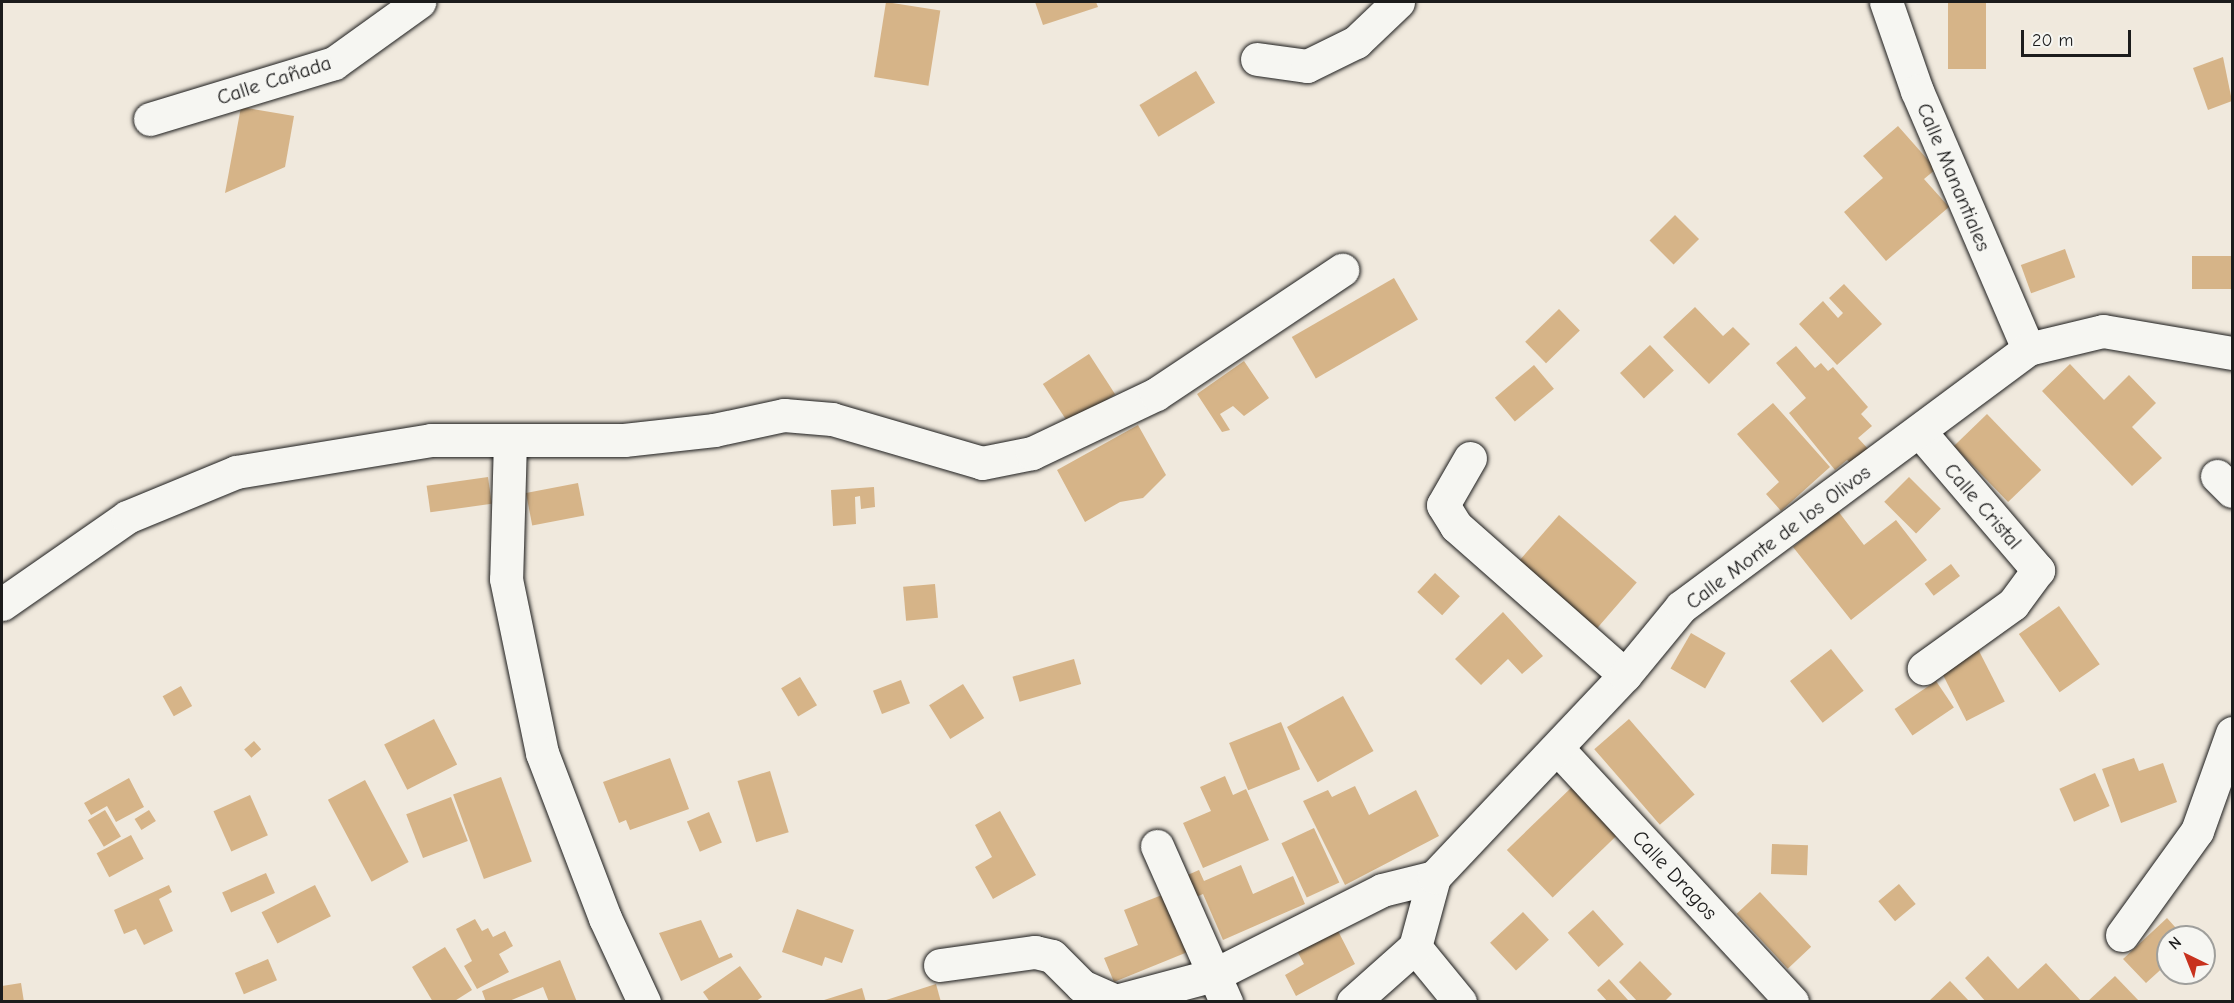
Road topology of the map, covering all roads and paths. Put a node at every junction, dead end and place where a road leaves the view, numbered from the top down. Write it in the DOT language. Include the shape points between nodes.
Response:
graph roads {
  1 [pos="418,2"];
  2 [pos="1398,2"];
  3 [pos="1886,2"];
  4 [pos="1257,59"];
  5 [pos="150,119"];
  6 [pos="1342,270"];
  7 [pos="2028,349"];
  8 [pos="2232,353"];
  9 [pos="1920,432"];
  10 [pos="510,440"];
  11 [pos="1470,458"];
  12 [pos="2,604"];
  13 [pos="1924,668"];
  14 [pos="1625,675"];
  15 [pos="2232,733"];
  16 [pos="1557,748"];
  17 [pos="1157,846"];
  18 [pos="1434,877"];
  19 [pos="2122,935"];
  20 [pos="1415,947"];
  21 [pos="940,965"];
  22 [pos="1220,988"];
  23 [pos="644,1002"];
  24 [pos="1353,1002"];
  25 [pos="1460,1002"];
  26 [pos="1792,1002"];
  1 -- 5 [label="street, Calle Cañada" via="334,63"];
  2 -- 4 [label="street" via="1356,42 1307,66"];
  3 -- 7 [label="street, Calle Manantiales" via="1917,91"];
  6 -- 10 [label="street" via="1156,394 1032,453 982,463 832,419 784,415 714,430 624,440"];
  7 -- 8 [label="street, Calle Monte de los Olivos" via="2103,331"];
  7 -- 9 [label="street, Calle Monte de los Olivos"];
  9 -- 13 [label="street, Calle Cristal" via="2038,570 2013,604"];
  9 -- 14 [label="street, Calle Monte de los Olivos" via="1682,608"];
  10 -- 12 [label="street" via="431,440 236,472 127,517"];
  10 -- 23 [label="street" via="506,579 542,753 605,918"];
  11 -- 14 [label="street" via="1443,505 1456,526"];
  14 -- 16 [label="street, Calle Monte de los Olivos"];
  15 -- 19 [label="street" via="2197,831"];
  16 -- 18 [label="street, Calle Monte de los Olivos"];
  16 -- 26 [label="street, Calle Dragos"];
  17 -- 22 [label="street"];
  18 -- 20 [label="street, Calle Monte de los Olivos"];
  18 -- 22 [label="street" via="1382,890"];
  20 -- 24 [label="street"];
  20 -- 25 [label="street"];
  21 -- 22 [label="street" via="1035,952 1052,956 1082,986 1116,1001"];
}
